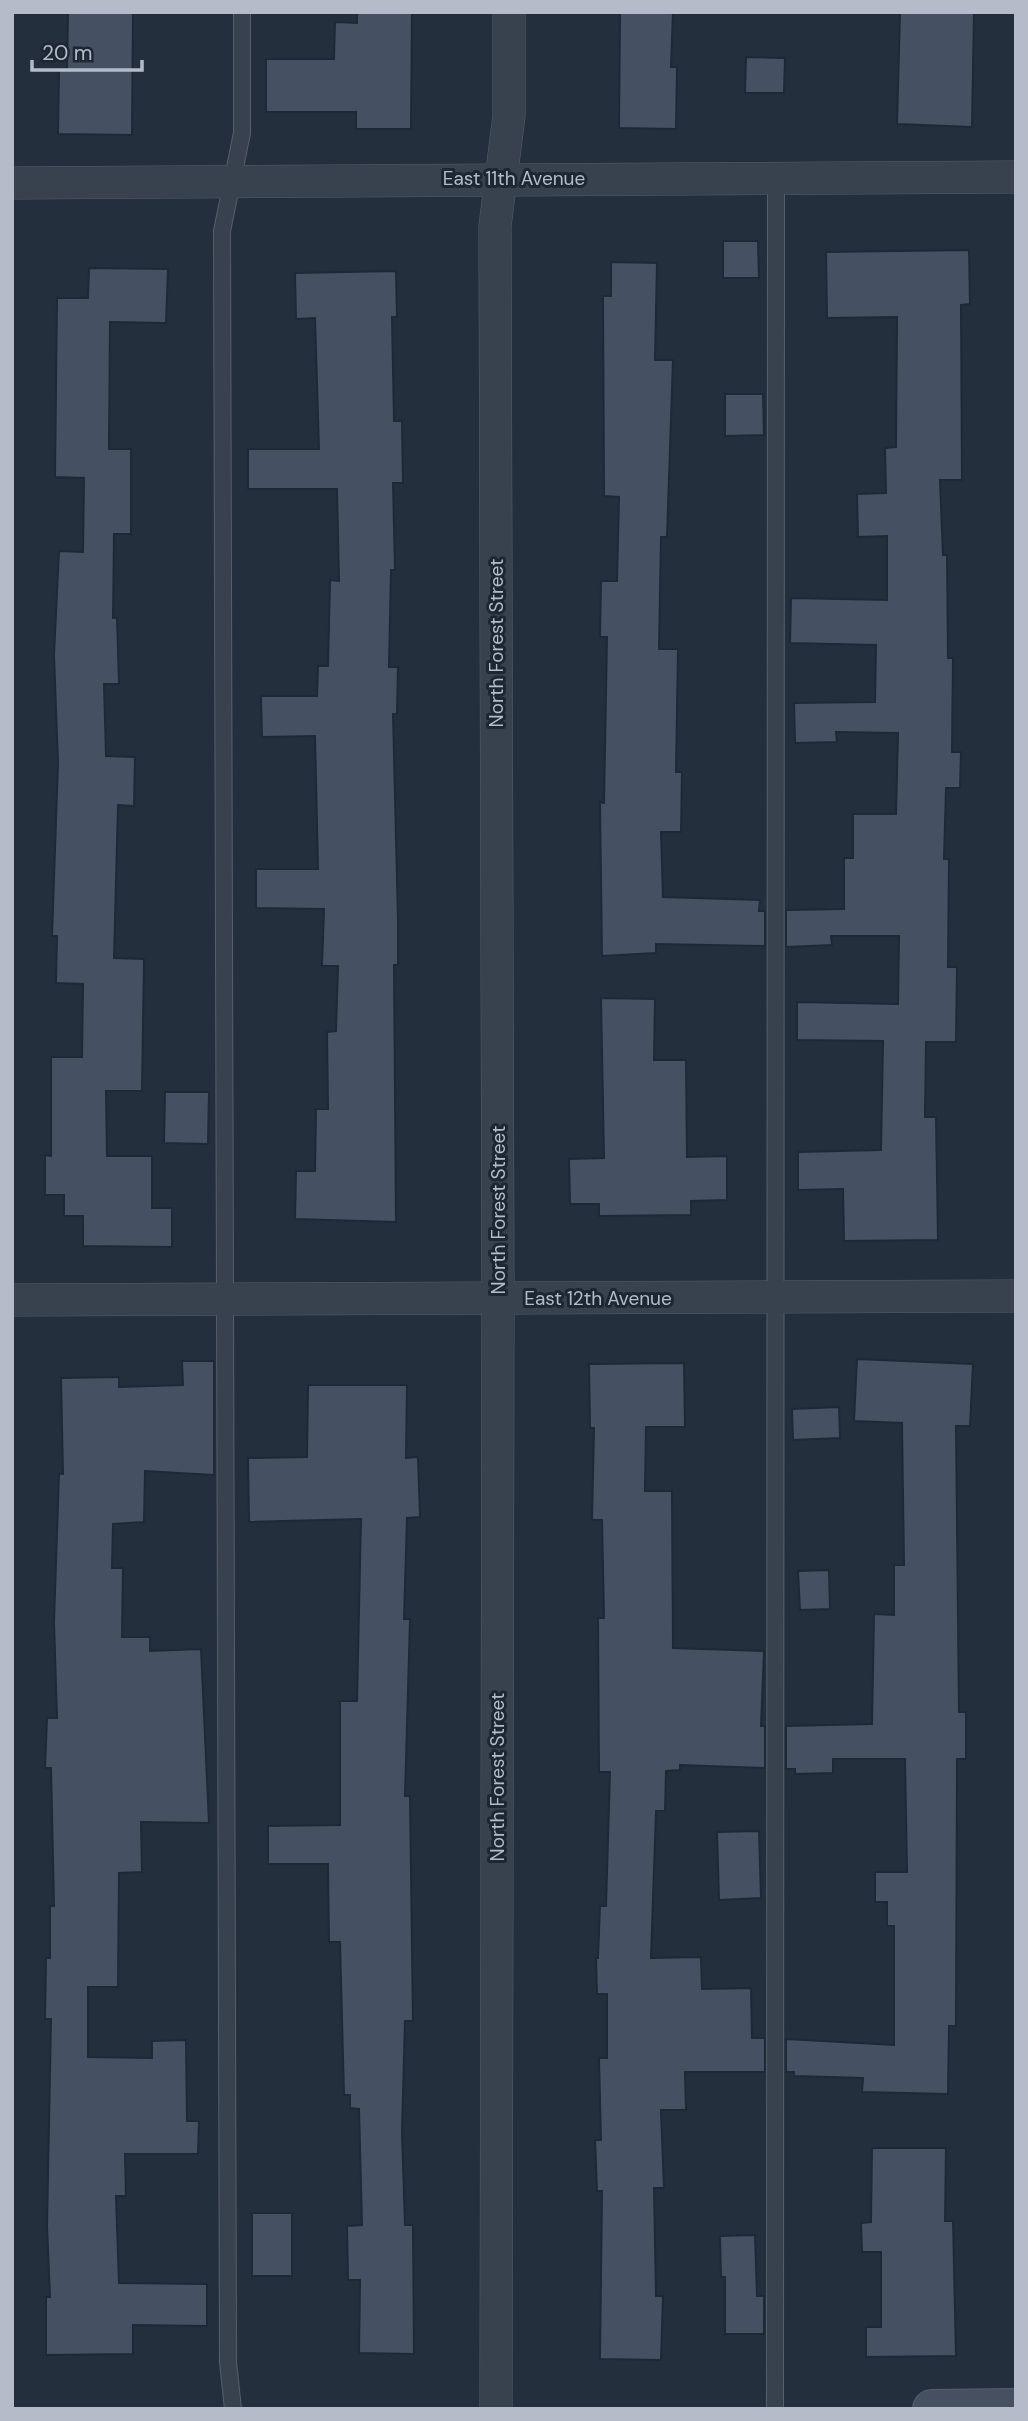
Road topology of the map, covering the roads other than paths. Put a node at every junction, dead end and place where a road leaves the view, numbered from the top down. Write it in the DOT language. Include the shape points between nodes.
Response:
graph roads {
  1 [pos="242,12"];
  2 [pos="509,12"];
  3 [pos="1016,177"];
  4 [pos="499,178"];
  5 [pos="776,178"];
  6 [pos="233,180"];
  7 [pos="12,183"];
  8 [pos="1016,1296"];
  9 [pos="774,1297"];
  10 [pos="225,1299"];
  11 [pos="498,1299"];
  12 [pos="12,1300"];
  13 [pos="1016,2408"];
  14 [pos="233,2409"];
  15 [pos="496,2409"];
  16 [pos="775,2409"];
  17 [pos="932,2409"];
  1 -- 6 [label="lane" via="242,133"];
  2 -- 4 [label="street, North Forest Street" via="509,116"];
  3 -- 5 [label="street, East 11th Avenue"];
  4 -- 5 [label="street, East 11th Avenue"];
  4 -- 6 [label="street, East 11th Avenue"];
  4 -- 11 [label="street, North Forest Street" via="495,226"];
  5 -- 9 [label="lane"];
  6 -- 7 [label="street, East 11th Avenue"];
  6 -- 10 [label="lane" via="222,231"];
  8 -- 9 [label="street, East 12th Avenue"];
  9 -- 11 [label="street, East 12th Avenue"];
  9 -- 16 [label="lane"];
  10 -- 11 [label="street, East 12th Avenue"];
  10 -- 12 [label="street, East 12th Avenue"];
  10 -- 14 [label="lane" via="228,2348"];
  11 -- 15 [label="street, North Forest Street"];
  13 -- 17 [label="main road"];
}
